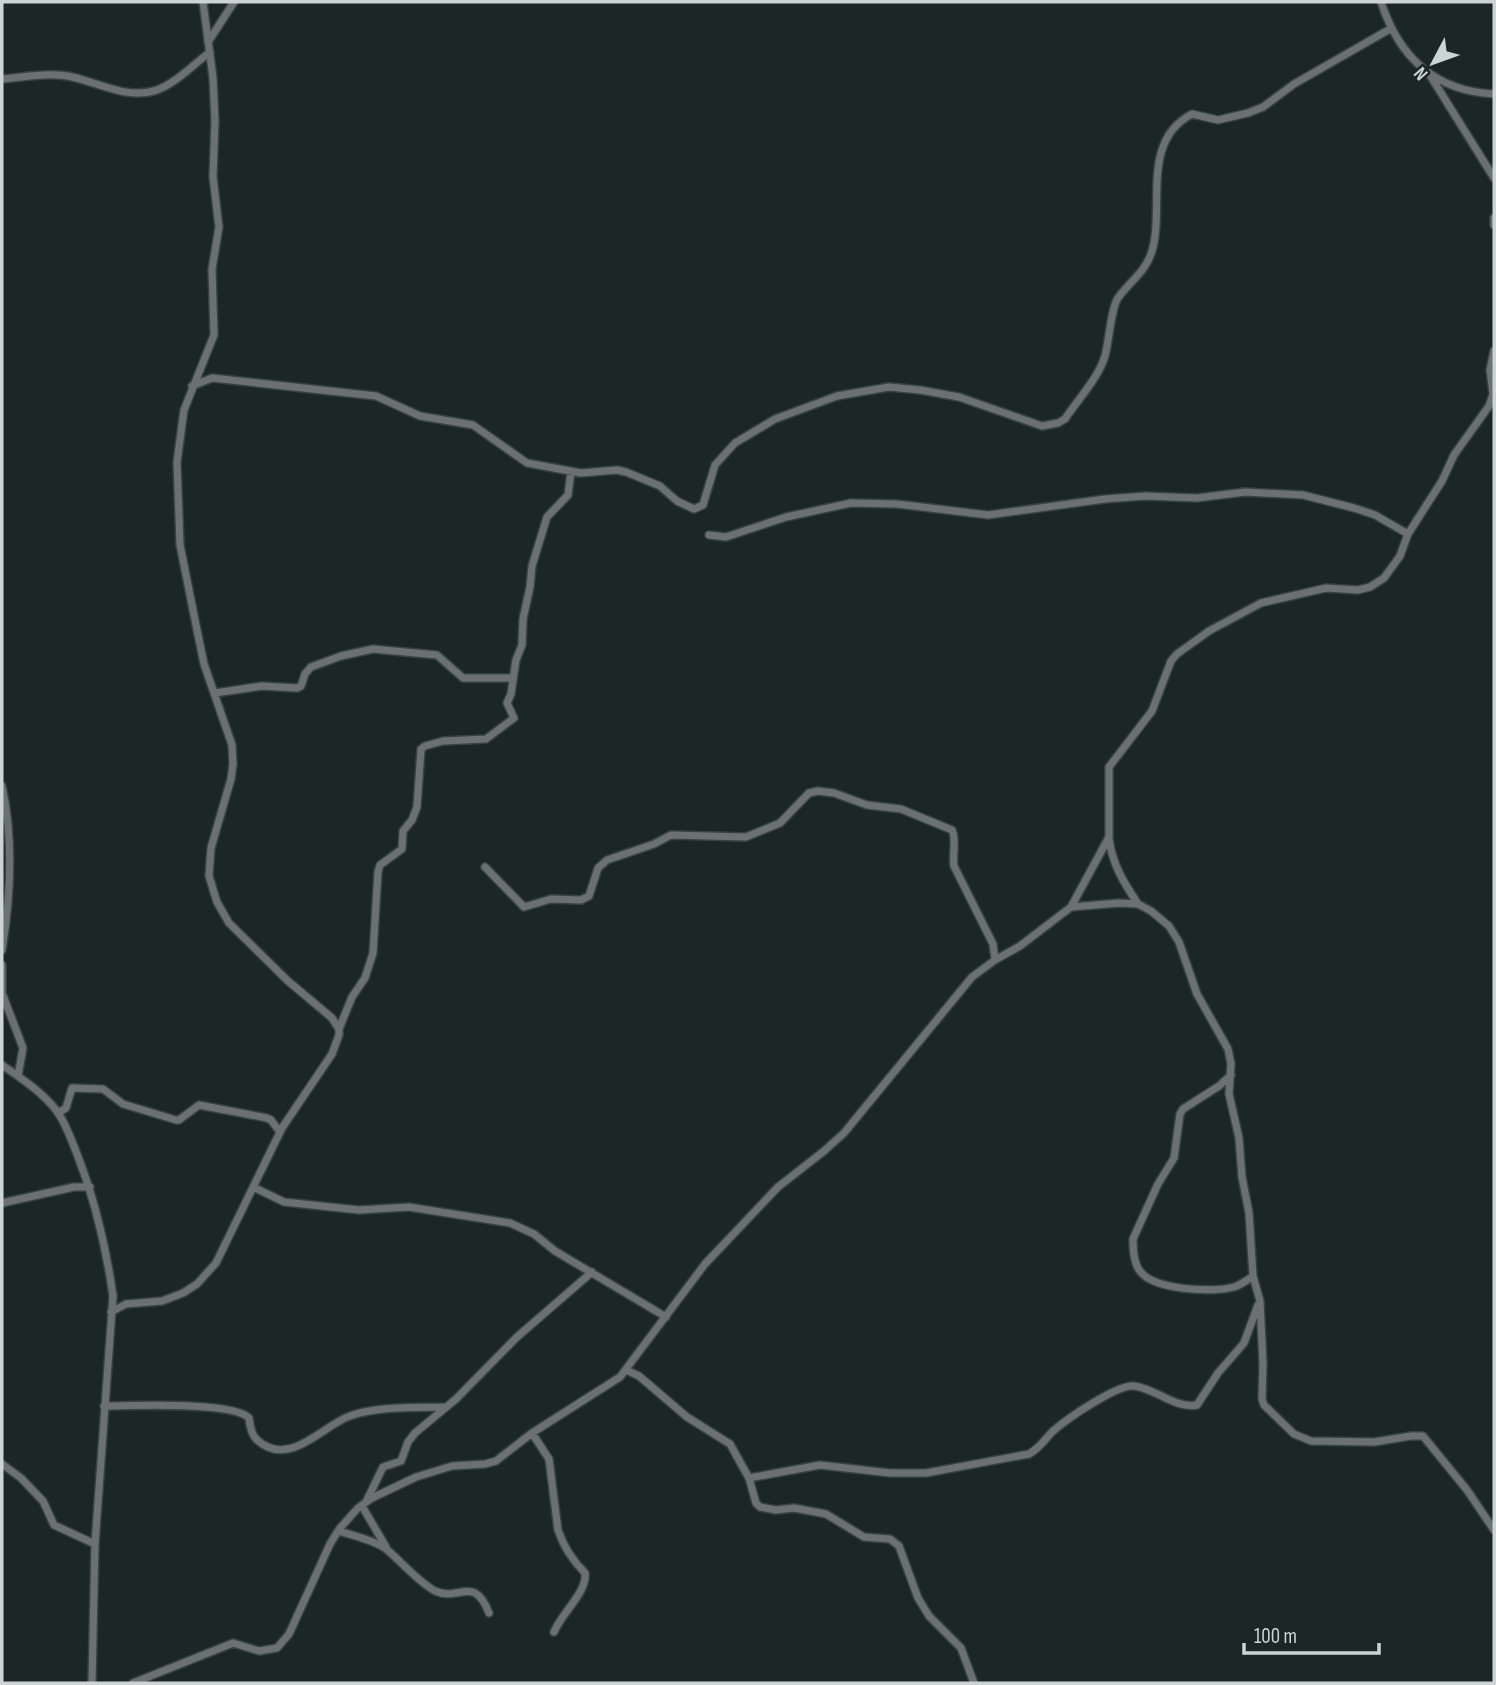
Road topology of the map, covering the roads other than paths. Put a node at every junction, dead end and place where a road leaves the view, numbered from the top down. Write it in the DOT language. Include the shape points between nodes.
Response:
graph roads {
  1 [pos="203,2"];
  2 [pos="234,2"];
  3 [pos="1381,2"];
  4 [pos="1390,29"];
  5 [pos="208,43"];
  6 [pos="210,52"];
  7 [pos="1427,72"];
  8 [pos="2,79"];
  9 [pos="1494,94"];
  10 [pos="1494,178"];
  11 [pos="1494,218"];
  12 [pos="1494,225"];
  13 [pos="1494,351"];
  14 [pos="192,386"];
  15 [pos="571,472"];
  16 [pos="1408,534"];
  17 [pos="709,535"];
  18 [pos="513,678"];
  19 [pos="215,693"];
  20 [pos="2,786"];
  21 [pos="1109,836"];
  22 [pos="485,867"];
  23 [pos="6,897"];
  24 [pos="1138,904"];
  25 [pos="1071,907"];
  26 [pos="2,950"];
  27 [pos="995,960"];
  28 [pos="2,965"];
  29 [pos="339,1029"];
  30 [pos="2,1065"];
  31 [pos="1231,1075"];
  32 [pos="18,1076"];
  33 [pos="58,1113"];
  34 [pos="280,1132"];
  35 [pos="90,1187"];
  36 [pos="253,1187"];
  37 [pos="2,1203"];
  38 [pos="592,1272"];
  39 [pos="1253,1276"];
  40 [pos="1260,1301"];
  41 [pos="111,1312"];
  42 [pos="666,1317"];
  43 [pos="626,1370"];
  44 [pos="104,1406"];
  45 [pos="446,1407"];
  46 [pos="532,1433"];
  47 [pos="2,1464"];
  48 [pos="748,1478"];
  49 [pos="364,1504"];
  50 [pos="1494,1530"];
  51 [pos="339,1531"];
  52 [pos="95,1544"];
  53 [pos="388,1551"];
  54 [pos="489,1613"];
  55 [pos="554,1632"];
  56 [pos="92,1683"];
  57 [pos="133,1683"];
  58 [pos="974,1683"];
  1 -- 5 [label="street"];
  2 -- 5 [label="street"];
  3 -- 4 [label="street"];
  4 -- 7 [label="street"];
  4 -- 15 [label="street" via="1263,107 1218,120 1192,114 1173,129 1159,161 1157,232 1151,254 1140,275 1117,299 1097,374 1058,423 1042,426 960,397 889,387 836,396 750,433 715,465 707,498 699,508 686,506 660,486 626,472"];
  5 -- 6 [label="street"];
  6 -- 8 [label="street" via="167,85 151,91 112,91 63,76"];
  6 -- 14 [label="street" via="219,218 212,269 214,335"];
  7 -- 9 [label="street" via="1457,87"];
  7 -- 10 [label="street"];
  11 -- 12 [label="street"];
  13 -- 16 [label="street" via="1489,407 1454,454"];
  14 -- 15 [label="street" via="212,378 376,396 420,415 473,425 527,463"];
  14 -- 19 [label="street" via="181,423 177,462 180,545 204,664"];
  15 -- 18 [label="street" via="568,495 547,517 531,566 522,645"];
  16 -- 17 [label="street" via="1354,508 1303,495 1245,492 1197,498 1105,499 988,514 851,503 786,517 726,537"];
  16 -- 21 [label="street" via="1396,563 1370,587 1326,588 1261,603 1177,654 1165,672 1152,711 1109,767"];
  18 -- 19 [label="street" via="463,678 438,656 373,649 311,667 297,688 255,686"];
  18 -- 29 [label="street" via="507,705 514,719 507,725 486,739 443,741 421,749 415,816 402,831 402,849 380,865 373,953"];
  19 -- 29 [label="street" via="232,745 233,764 209,860 217,902 229,923"];
  20 -- 23 [label="street" via="10,852"];
  21 -- 24 [label="street" via="1116,867"];
  21 -- 25 [label="street"];
  22 -- 27 [label="street" via="524,907 551,899 581,900 589,896 598,868 607,860 671,835 746,837 780,822 809,793 834,793 867,805 901,809 952,830 954,866 993,944"];
  23 -- 26 [label="street"];
  24 -- 25 [label="street"];
  24 -- 31 [label="street" via="1168,926 1179,942 1197,994 1228,1049"];
  25 -- 27 [label="street"];
  27 -- 42 [label="street" via="947,1005 844,1133 778,1187 705,1264"];
  28 -- 32 [label="street" via="2,993 23,1048"];
  29 -- 34 [label="street" via="332,1055"];
  30 -- 32 [label="street"];
  31 -- 39 [label="street" via="1229,1094 1249,1213"];
  31 -- 39 [label="street" via="1183,1108 1174,1158 1158,1184 1133,1247 1139,1270 1153,1282 1187,1289 1227,1288"];
  32 -- 33 [label="street"];
  33 -- 34 [label="street" via="66,1108 72,1088 96,1087 123,1104 176,1120 199,1105 267,1118"];
  33 -- 35 [label="street"];
  34 -- 36 [label="street"];
  35 -- 37 [label="street"];
  35 -- 41 [label="street" via="109,1265"];
  36 -- 38 [label="street" via="284,1202 368,1210 410,1207 510,1223"];
  36 -- 41 [label="street" via="222,1253 197,1284 172,1298 126,1304"];
  38 -- 42 [label="street"];
  38 -- 45 [label="street"];
  39 -- 40 [label="street"];
  40 -- 48 [label="street" via="1244,1343 1197,1405 1128,1386 1086,1407 1029,1454 926,1473 820,1465"];
  40 -- 50 [label="street" via="1262,1399 1280,1422 1298,1438 1311,1441 1374,1442 1423,1436"];
  41 -- 44 [label="street"];
  42 -- 43 [label="street"];
  43 -- 46 [label="street"];
  43 -- 48 [label="street" via="725,1440"];
  44 -- 45 [label="street" via="239,1410 249,1418 251,1434 279,1450 312,1439 352,1415"];
  44 -- 52 [label="street"];
  45 -- 49 [label="street" via="411,1438 401,1461 383,1467"];
  46 -- 49 [label="street" via="496,1461 452,1466 416,1477"];
  46 -- 55 [label="street" via="550,1459 561,1539 586,1578"];
  47 -- 52 [label="street" via="43,1501 54,1525"];
  48 -- 58 [label="street" via="760,1507 826,1514 864,1537 890,1539 900,1546 918,1598 961,1648"];
  49 -- 51 [label="street"];
  49 -- 53 [label="street"];
  51 -- 53 [label="street"];
  51 -- 57 [label="street" via="289,1634 277,1648 259,1651 233,1643"];
  52 -- 56 [label="street"];
  53 -- 54 [label="street" via="436,1591 478,1594"];
}
